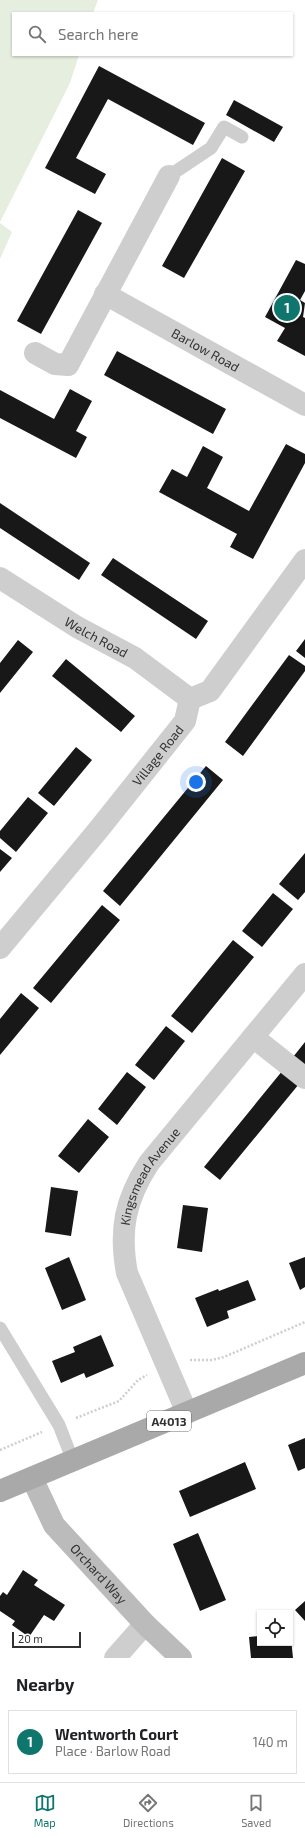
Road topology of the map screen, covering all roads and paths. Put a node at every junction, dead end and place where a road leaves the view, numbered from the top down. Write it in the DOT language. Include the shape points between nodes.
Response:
graph roads {
  1 [pos="242,137"];
  2 [pos="169,176"];
  3 [pos="106,294"];
  4 [pos="35,353"];
  5 [pos="305,406"];
  6 [pos="305,560"];
  7 [pos="2,582"];
  8 [pos="190,699"];
  9 [pos="0,948"];
  10 [pos="305,974"];
  11 [pos="253,1037"];
  12 [pos="305,1078"];
  13 [pos="0,1328"];
  14 [pos="305,1363"];
  15 [pos="187,1413"];
  16 [pos="73,1461"];
  17 [pos="32,1478"];
  18 [pos="0,1491"];
  19 [pos="145,1624"];
  20 [pos="115,1658"];
  21 [pos="181,1658"];
  1 -- 2 [label="lane" via="224,127 211,148"];
  2 -- 3 [label="street"];
  3 -- 4 [label="street" via="68,365 55,364"];
  3 -- 5 [label="street, Barlow Road"];
  6 -- 8 [label="street" via="210,691"];
  7 -- 8 [label="street, Welch Road" via="135,658"];
  8 -- 9 [label="street, Village Road" via="185,721"];
  10 -- 11 [label="street, Kingsmead Avenue"];
  11 -- 12 [label="street"];
  11 -- 15 [label="street, Kingsmead Avenue" via="149,1163 138,1179 125,1216 123,1248 127,1273"];
  13 -- 16 [label="lane" via="59,1425"];
  14 -- 15 [label="main road, A4013"];
  15 -- 16 [label="main road, A4013"];
  16 -- 17 [label="main road, A4013"];
  17 -- 18 [label="main road, A4013"];
  17 -- 19 [label="street, Orchard Way" via="54,1525"];
  19 -- 20 [label="street"];
  19 -- 21 [label="street, Orchard Way"];
}
